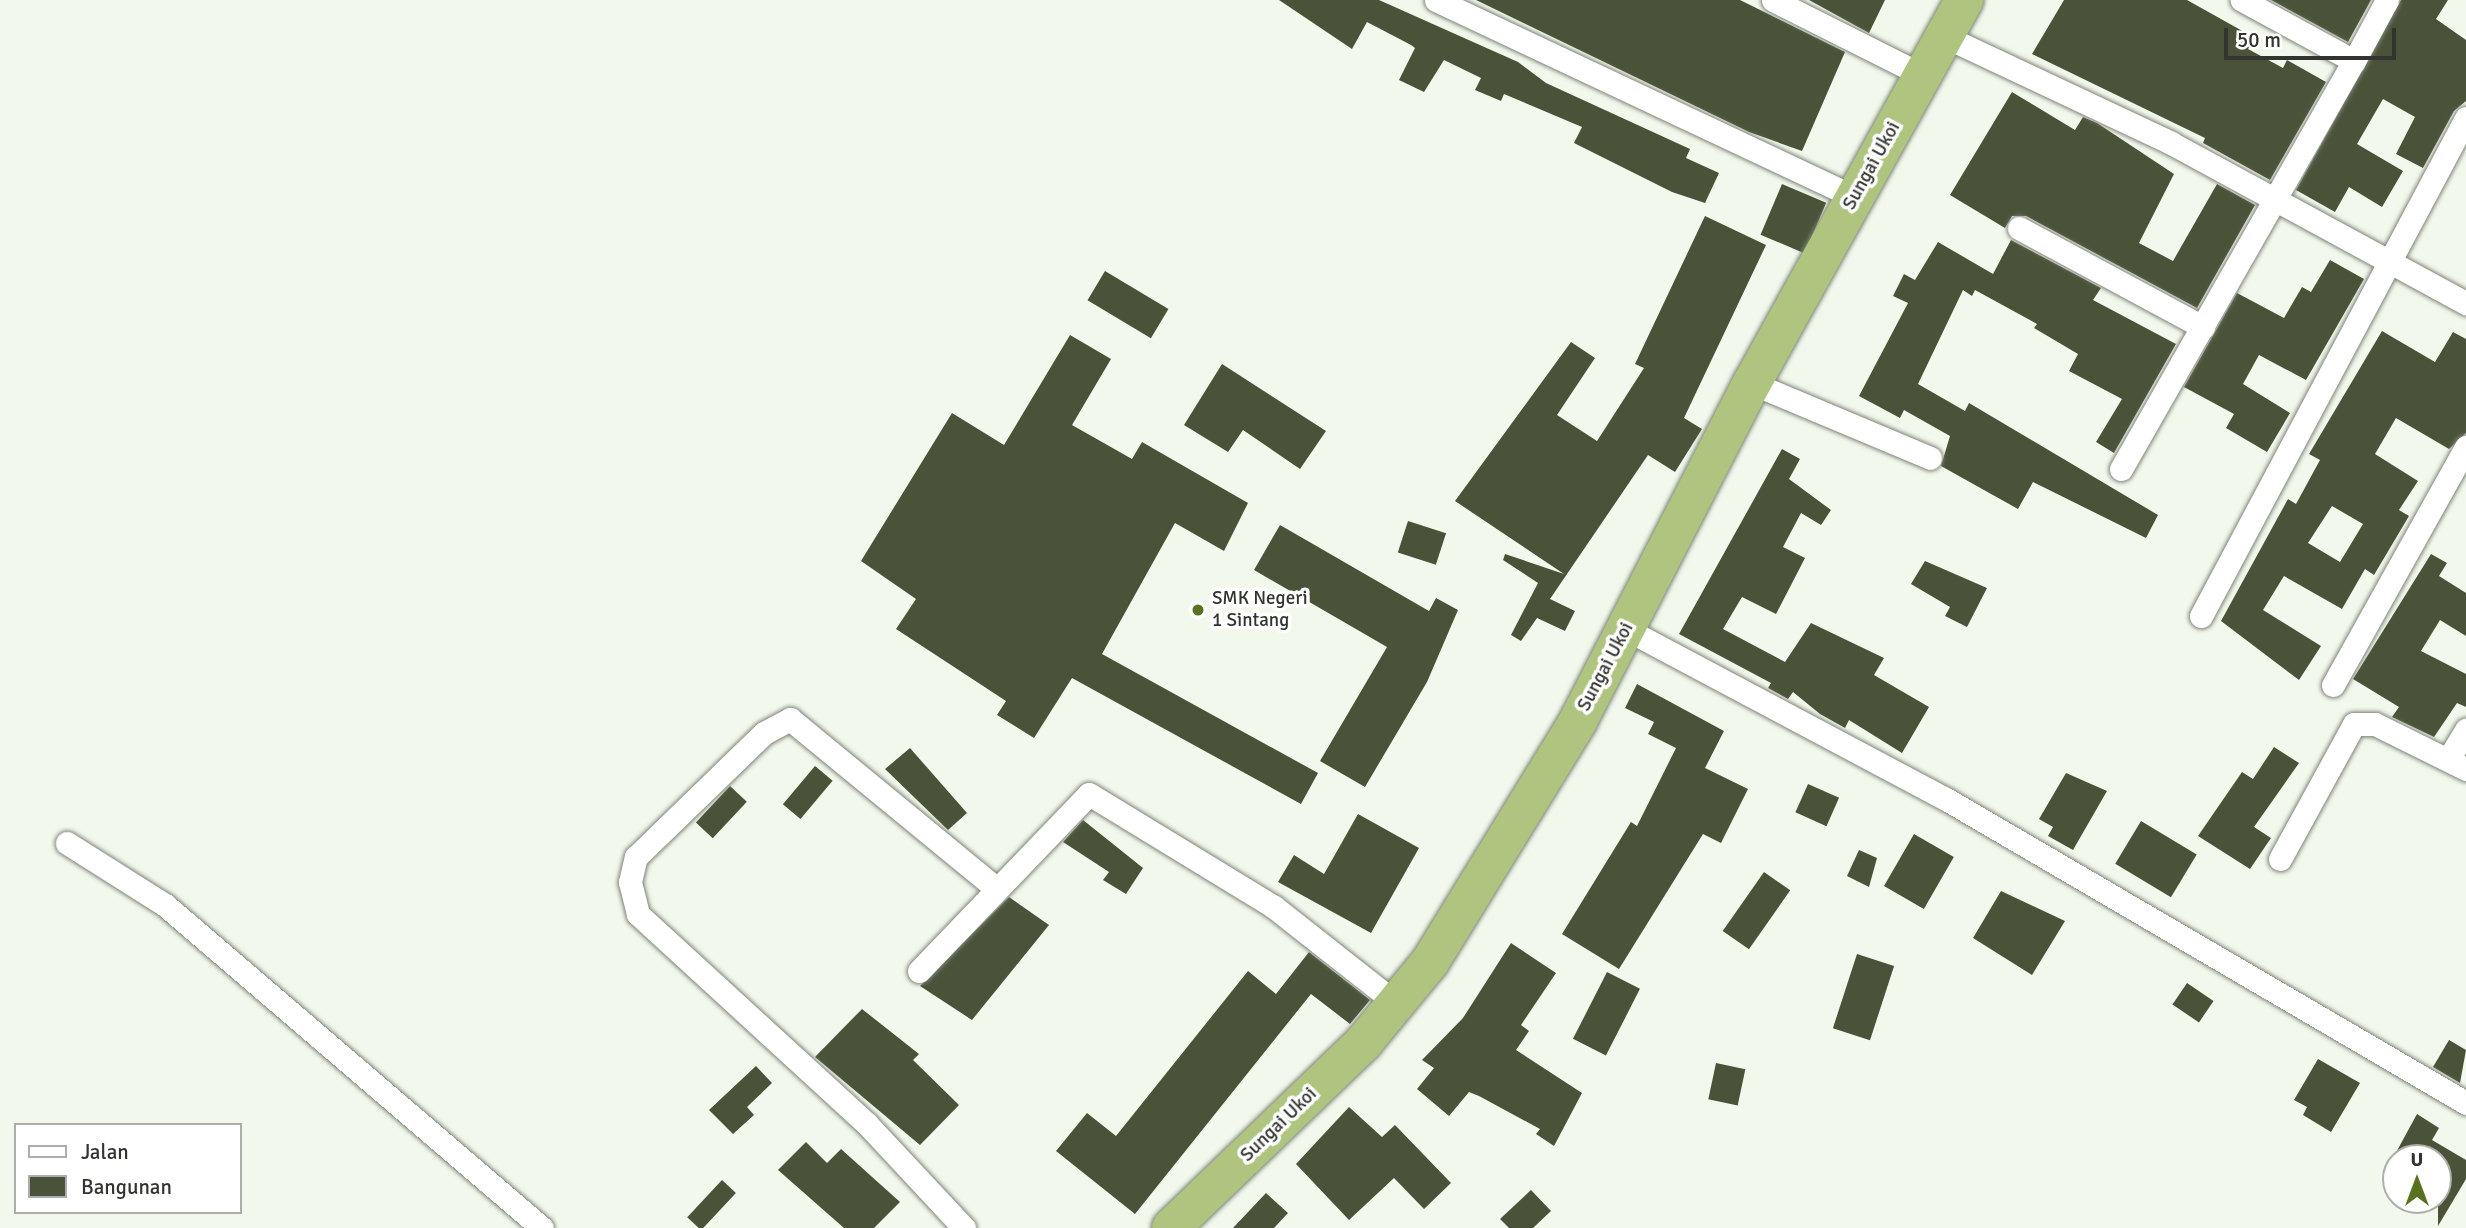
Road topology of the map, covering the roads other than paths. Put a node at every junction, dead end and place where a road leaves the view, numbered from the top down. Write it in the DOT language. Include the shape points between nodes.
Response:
graph roads {
  1 [pos="1436,0"];
  2 [pos="1773,0"];
  3 [pos="1964,0"];
  4 [pos="2242,0"];
  5 [pos="2387,0"];
  6 [pos="1944,36"];
  7 [pos="2354,61"];
  8 [pos="1922,75"];
  9 [pos="2466,118"];
  10 [pos="1856,198"];
  11 [pos="2276,198"];
  12 [pos="2019,228"];
  13 [pos="2386,260"];
  14 [pos="2466,303"];
  15 [pos="2203,327"];
  16 [pos="1752,383"];
  17 [pos="2466,447"];
  18 [pos="1930,458"];
  19 [pos="2121,469"];
  20 [pos="2201,616"];
  21 [pos="1626,629"];
  22 [pos="2333,685"];
  23 [pos="2466,730"];
  24 [pos="2458,763"];
  25 [pos="66,843"];
  26 [pos="2280,859"];
  27 [pos="996,888"];
  28 [pos="919,971"];
  29 [pos="1396,1003"];
  30 [pos="2466,1103"];
  31 [pos="542,1228"];
  32 [pos="964,1228"];
  33 [pos="1171,1228"];
  1 -- 10 [label="street"];
  2 -- 8 [label="street"];
  3 -- 6 [label="highway, Sungai Ukoi"];
  4 -- 7 [label="street"];
  5 -- 7 [label="street"];
  6 -- 8 [label="highway, Sungai Ukoi"];
  6 -- 11 [label="street"];
  7 -- 11 [label="street"];
  8 -- 10 [label="highway, Sungai Ukoi"];
  9 -- 13 [label="street"];
  10 -- 16 [label="highway, Sungai Ukoi"];
  11 -- 13 [label="street"];
  11 -- 15 [label="street"];
  12 -- 15 [label="street"];
  13 -- 14 [label="street"];
  13 -- 20 [label="street"];
  15 -- 19 [label="street"];
  16 -- 18 [label="street"];
  16 -- 21 [label="highway, Sungai Ukoi"];
  17 -- 22 [label="street"];
  21 -- 29 [label="highway, Sungai Ukoi" via="1508,837 1430,962"];
  21 -- 30 [label="street" via="1945,799"];
  23 -- 24 [label="street"];
  24 -- 26 [label="street" via="2375,724 2354,724"];
  25 -- 31 [label="street" via="165,905"];
  27 -- 28 [label="street"];
  27 -- 29 [label="street" via="1089,794 1274,907"];
  27 -- 32 [label="street" via="790,719 764,733 636,857 630,882 638,914 867,1124"];
  29 -- 33 [label="highway, Sungai Ukoi" via="1364,1042"];
}
